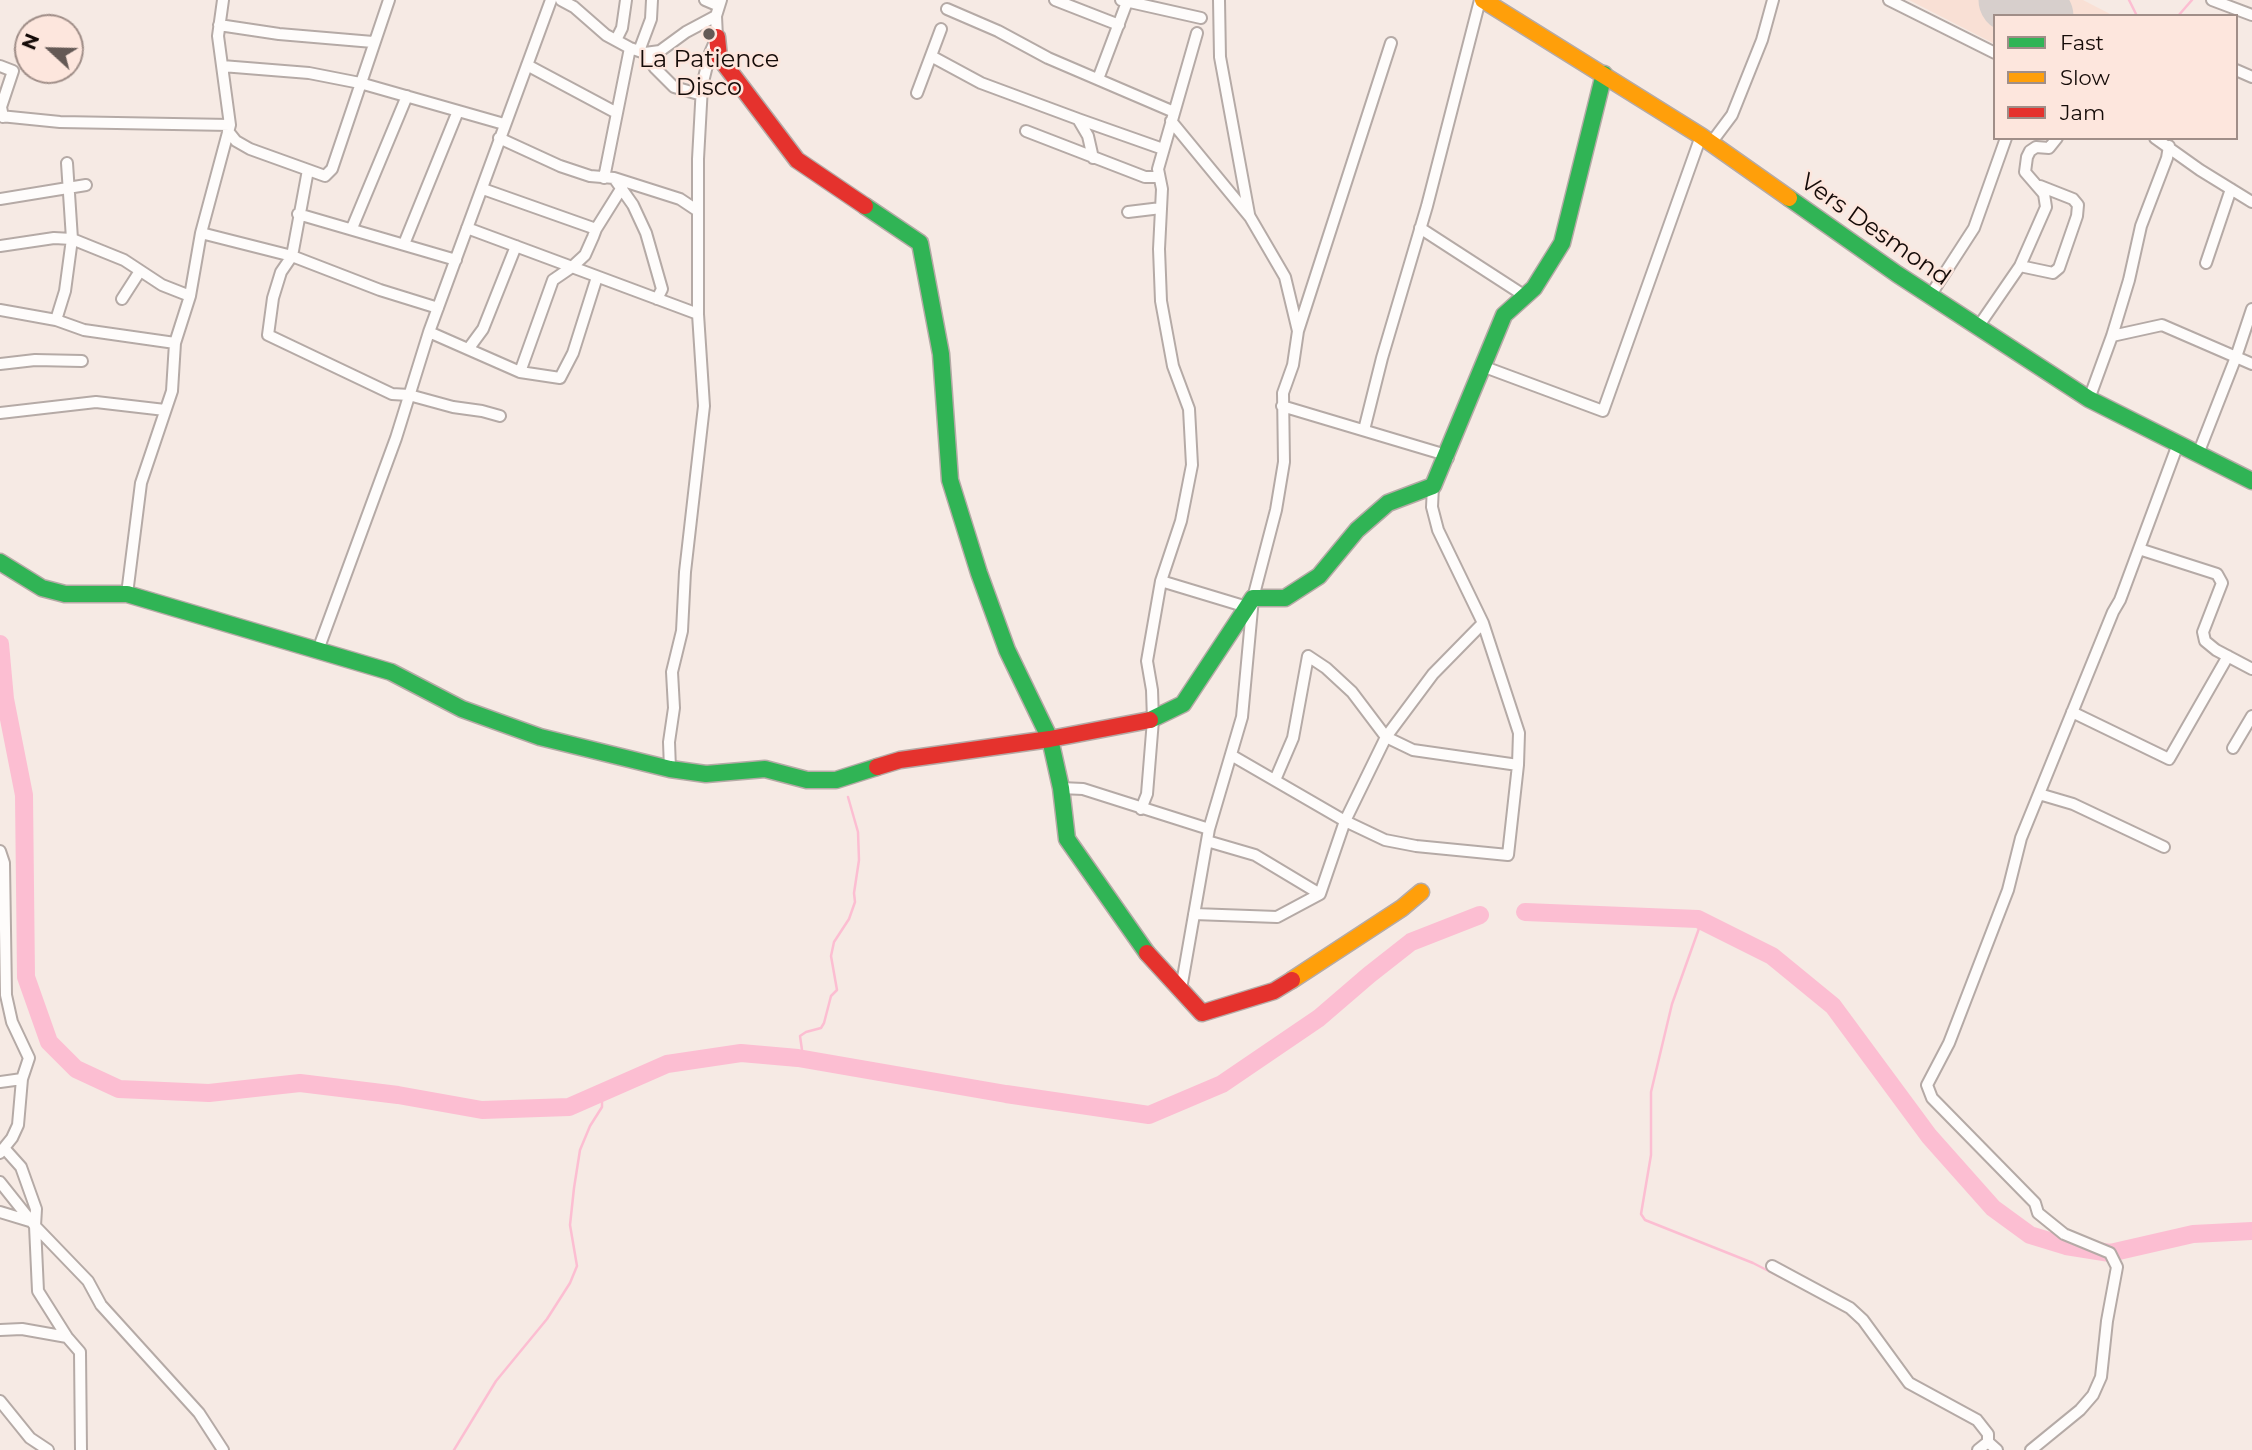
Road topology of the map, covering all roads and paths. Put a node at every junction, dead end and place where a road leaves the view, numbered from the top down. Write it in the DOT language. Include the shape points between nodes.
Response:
graph roads {
  1 [pos="223,0"];
  2 [pos="389,0"];
  3 [pos="551,0"];
  4 [pos="561,0"];
  5 [pos="626,0"];
  6 [pos="652,0"];
  7 [pos="705,0"];
  8 [pos="1055,0"];
  9 [pos="1219,0"];
  10 [pos="1481,0"];
  11 [pos="1773,0"];
  12 [pos="1889,0"];
  13 [pos="2212,0"];
  14 [pos="1124,1"];
  15 [pos="575,4"];
  16 [pos="719,7"];
  17 [pos="947,9"];
  18 [pos="2252,15"];
  19 [pos="1201,18"];
  20 [pos="219,25"];
  21 [pos="1119,26"];
  22 [pos="941,29"];
  23 [pos="1197,33"];
  24 [pos="717,37"];
  25 [pos="616,40"];
  26 [pos="373,42"];
  27 [pos="1391,43"];
  28 [pos="638,51"];
  29 [pos="1993,52"];
  30 [pos="931,56"];
  31 [pos="527,65"];
  32 [pos="0,66"];
  33 [pos="222,66"];
  34 [pos="1604,74"];
  35 [pos="1098,79"];
  36 [pos="360,83"];
  37 [pos="917,93"];
  38 [pos="702,95"];
  39 [pos="407,96"];
  40 [pos="458,111"];
  41 [pos="615,112"];
  42 [pos="1,116"];
  43 [pos="1172,116"];
  44 [pos="1078,119"];
  45 [pos="504,124"];
  46 [pos="229,128"];
  47 [pos="1026,131"];
  48 [pos="499,138"];
  49 [pos="1706,140"];
  50 [pos="2005,140"];
  51 [pos="2055,140"];
  52 [pos="2158,140"];
  53 [pos="2169,146"];
  54 [pos="1163,149"];
  55 [pos="1093,158"];
  56 [pos="67,163"];
  57 [pos="308,170"];
  58 [pos="1159,177"];
  59 [pos="609,178"];
  60 [pos="86,185"];
  61 [pos="2038,186"];
  62 [pos="70,188"];
  63 [pos="483,189"];
  64 [pos="621,189"];
  65 [pos="2231,189"];
  66 [pos="0,199"];
  67 [pos="2252,202"];
  68 [pos="1161,208"];
  69 [pos="698,211"];
  70 [pos="1128,212"];
  71 [pos="298,214"];
  72 [pos="1250,217"];
  73 [pos="352,228"];
  74 [pos="467,228"];
  75 [pos="1420,228"];
  76 [pos="596,229"];
  77 [pos="201,233"];
  78 [pos="72,239"];
  79 [pos="404,244"];
  80 [pos="0,246"];
  81 [pos="516,246"];
  82 [pos="292,256"];
  83 [pos="456,260"];
  84 [pos="2206,263"];
  85 [pos="2020,266"];
  86 [pos="572,267"];
  87 [pos="140,271"];
  88 [pos="597,276"];
  89 [pos="190,296"];
  90 [pos="1525,296"];
  91 [pos="1930,296"];
  92 [pos="122,299"];
  93 [pos="657,299"];
  94 [pos="438,308"];
  95 [pos="0,310"];
  96 [pos="2252,310"];
  97 [pos="698,314"];
  98 [pos="56,320"];
  99 [pos="1978,327"];
  100 [pos="1298,331"];
  101 [pos="429,332"];
  102 [pos="2112,336"];
  103 [pos="175,343"];
  104 [pos="469,348"];
  105 [pos="2236,357"];
  106 [pos="82,361"];
  107 [pos="2252,363"];
  108 [pos="0,364"];
  109 [pos="1482,366"];
  110 [pos="520,372"];
  111 [pos="409,395"];
  112 [pos="2089,399"];
  113 [pos="1282,406"];
  114 [pos="165,410"];
  115 [pos="0,413"];
  116 [pos="500,416"];
  117 [pos="1364,430"];
  118 [pos="2178,444"];
  119 [pos="2198,454"];
  120 [pos="1448,457"];
  121 [pos="2252,481"];
  122 [pos="1433,486"];
  123 [pos="2139,549"];
  124 [pos="0,562"];
  125 [pos="1161,581"];
  126 [pos="127,594"];
  127 [pos="1250,603"];
  128 [pos="1483,623"];
  129 [pos="318,650"];
  130 [pos="2228,656"];
  131 [pos="2252,669"];
  132 [pos="2072,712"];
  133 [pos="2252,716"];
  134 [pos="1153,720"];
  135 [pos="1386,737"];
  136 [pos="1049,739"];
  137 [pos="2233,748"];
  138 [pos="1231,755"];
  139 [pos="1518,765"];
  140 [pos="670,769"];
  141 [pos="1275,780"];
  142 [pos="1061,788"];
  143 [pos="2039,794"];
  144 [pos="1141,809"];
  145 [pos="1345,821"];
  146 [pos="1208,835"];
  147 [pos="2164,846"];
  148 [pos="0,851"];
  149 [pos="1421,892"];
  150 [pos="1320,894"];
  151 [pos="1194,914"];
  152 [pos="1181,989"];
  153 [pos="6,1023"];
  154 [pos="22,1079"];
  155 [pos="0,1082"];
  156 [pos="2,1150"];
  157 [pos="0,1182"];
  158 [pos="0,1212"];
  159 [pos="34,1224"];
  160 [pos="1772,1266"];
  161 [pos="0,1330"];
  162 [pos="66,1336"];
  163 [pos="0,1401"];
  164 [pos="1988,1441"];
  165 [pos="48,1450"];
  166 [pos="81,1450"];
  167 [pos="223,1450"];
  168 [pos="1978,1450"];
  169 [pos="1997,1450"];
  170 [pos="2031,1450"];
  1 -- 20 [label="street"];
  2 -- 26 [label="street"];
  3 -- 31 [label="street"];
  4 -- 15 [label="street"];
  5 -- 25 [label="street"];
  6 -- 28 [label="street" via="651,19"];
  7 -- 16 [label="street"];
  8 -- 21 [label="street"];
  9 -- 72 [label="street" via="1220,57"];
  10 -- 34 [label="street, Vers Desmond"];
  10 -- 75 [label="street"];
  11 -- 49 [label="street" via="1732,115"];
  12 -- 29 [label="street"];
  13 -- 18 [label="street"];
  14 -- 19 [label="street"];
  14 -- 21 [label="street"];
  15 -- 25 [label="street"];
  16 -- 24 [label="street"];
  16 -- 28 [label="street" via="660,51"];
  17 -- 35 [label="street"];
  20 -- 26 [label="street"];
  20 -- 33 [label="street"];
  21 -- 35 [label="street"];
  22 -- 30 [label="street"];
  23 -- 43 [label="street"];
  24 -- 38 [label="street"];
  24 -- 136 [label="street" via="719,57 797,160 920,243 941,354 950,480 1007,650"];
  25 -- 28 [label="street"];
  26 -- 36 [label="street"];
  27 -- 100 [label="street"];
  28 -- 38 [label="street" via="674,87"];
  28 -- 41 [label="street"];
  30 -- 37 [label="street"];
  30 -- 44 [label="street" via="981,83"];
  31 -- 41 [label="street"];
  31 -- 45 [label="street"];
  32 -- 42 [label="street" via="13,71"];
  33 -- 36 [label="street" via="309,73"];
  33 -- 46 [label="street"];
  34 -- 49 [label="street, Vers Desmond"];
  34 -- 90 [label="street" via="1562,243"];
  35 -- 43 [label="street"];
  36 -- 39 [label="street"];
  36 -- 57 [label="street" via="332,169 325,176"];
  38 -- 69 [label="street"];
  39 -- 40 [label="street"];
  39 -- 73 [label="street"];
  40 -- 45 [label="street"];
  40 -- 79 [label="street"];
  41 -- 59 [label="street"];
  42 -- 46 [label="street"];
  43 -- 54 [label="street"];
  43 -- 72 [label="street"];
  44 -- 54 [label="street"];
  44 -- 55 [label="street"];
  45 -- 48 [label="street"];
  46 -- 57 [label="street" via="236,141 250,149"];
  46 -- 77 [label="street"];
  47 -- 55 [label="street"];
  48 -- 59 [label="street" via="560,166"];
  48 -- 63 [label="street"];
  49 -- 91 [label="street, Vers Desmond"];
  49 -- 109 [label="street" via="1603,411"];
  50 -- 91 [label="street" via="1974,228"];
  51 -- 61 [label="street" via="2049,148 2036,147 2027,157 2025,172"];
  52 -- 53 [label="street"];
  53 -- 65 [label="street"];
  53 -- 102 [label="street" via="2141,226"];
  54 -- 58 [label="street"];
  55 -- 58 [label="street" via="1146,177"];
  56 -- 62 [label="street"];
  57 -- 71 [label="street"];
  58 -- 68 [label="street"];
  59 -- 64 [label="street"];
  59 -- 69 [label="street" via="680,199"];
  60 -- 62 [label="street"];
  61 -- 85 [label="street" via="2045,194 2046,207"];
  61 -- 85 [label="street" via="2073,198 2077,216 2059,268 2053,272"];
  62 -- 66 [label="street"];
  62 -- 78 [label="street"];
  63 -- 74 [label="street"];
  63 -- 76 [label="street"];
  64 -- 76 [label="street"];
  64 -- 93 [label="street" via="646,233 662,289"];
  65 -- 67 [label="street"];
  65 -- 84 [label="street"];
  68 -- 70 [label="street"];
  68 -- 125 [label="street" via="1161,301 1173,366 1189,409 1192,465 1181,522"];
  69 -- 97 [label="street"];
  71 -- 73 [label="street"];
  71 -- 82 [label="street"];
  72 -- 100 [label="street" via="1285,277"];
  73 -- 79 [label="street"];
  74 -- 81 [label="street"];
  74 -- 83 [label="street"];
  75 -- 90 [label="street"];
  75 -- 117 [label="street"];
  76 -- 86 [label="street" via="585,255"];
  77 -- 82 [label="street"];
  77 -- 89 [label="street"];
  78 -- 80 [label="street" via="54,237"];
  78 -- 87 [label="street"];
  78 -- 98 [label="street"];
  79 -- 83 [label="street"];
  81 -- 86 [label="street"];
  81 -- 104 [label="street" via="483,329"];
  82 -- 94 [label="street"];
  82 -- 111 [label="street" via="273,298 268,335 392,394"];
  83 -- 94 [label="street"];
  85 -- 99 [label="street"];
  86 -- 88 [label="street"];
  86 -- 110 [label="street" via="552,280"];
  87 -- 89 [label="street"];
  87 -- 92 [label="street"];
  88 -- 93 [label="street"];
  88 -- 110 [label="street" via="573,353 560,378"];
  89 -- 103 [label="street"];
  90 -- 109 [label="street" via="1504,315"];
  91 -- 99 [label="street, Vers Desmond"];
  93 -- 97 [label="street"];
  94 -- 101 [label="street"];
  95 -- 98 [label="street"];
  96 -- 105 [label="street"];
  97 -- 140 [label="street" via="704,406 682,631 672,672"];
  98 -- 103 [label="street" via="84,330"];
  99 -- 112 [label="street, Vers Desmond"];
  100 -- 113 [label="street"];
  101 -- 104 [label="street"];
  101 -- 111 [label="street"];
  102 -- 105 [label="street" via="2162,325"];
  102 -- 112 [label="street"];
  103 -- 114 [label="street" via="172,391"];
  104 -- 110 [label="street"];
  105 -- 107 [label="street"];
  105 -- 119 [label="street"];
  106 -- 108 [label="street"];
  109 -- 120 [label="street"];
  111 -- 116 [label="street"];
  111 -- 129 [label="street"];
  112 -- 118 [label="street, Vers Desmond"];
  113 -- 117 [label="street"];
  113 -- 127 [label="street" via="1284,462"];
  114 -- 115 [label="street" via="96,402"];
  114 -- 126 [label="street" via="141,483"];
  117 -- 120 [label="street"];
  118 -- 119 [label="street, Vers Desmond"];
  118 -- 123 [label="street"];
  119 -- 121 [label="street, Vers Desmond"];
  120 -- 122 [label="street"];
  122 -- 127 [label="street" via="1388,503 1357,530 1319,576 1285,598"];
  122 -- 128 [label="street" via="1438,530"];
  123 -- 130 [label="street" via="2217,574 2222,583 2203,632 2205,641"];
  123 -- 132 [label="street"];
  124 -- 126 [label="street" via="42,588 65,594"];
  125 -- 127 [label="street"];
  125 -- 134 [label="street" via="1147,661"];
  126 -- 129 [label="street"];
  127 -- 134 [label="street" via="1183,704"];
  127 -- 138 [label="street" via="1242,717"];
  128 -- 135 [label="street" via="1433,674"];
  128 -- 139 [label="street" via="1519,733"];
  129 -- 140 [label="street" via="391,672 462,709 540,737"];
  130 -- 131 [label="street"];
  130 -- 132 [label="street" via="2169,759"];
  132 -- 143 [label="street"];
  133 -- 137 [label="street"];
  134 -- 136 [label="street"];
  134 -- 144 [label="street" via="1147,794"];
  135 -- 139 [label="street" via="1413,750"];
  135 -- 141 [label="street" via="1352,692 1308,656 1293,738"];
  135 -- 145 [label="street"];
  136 -- 140 [label="street" via="900,760 836,780 807,780 765,769 706,774"];
  136 -- 142 [label="street"];
  138 -- 141 [label="street"];
  138 -- 146 [label="street"];
  139 -- 145 [label="street" via="1507,855 1385,840"];
  141 -- 145 [label="street"];
  142 -- 144 [label="street" via="1083,789"];
  142 -- 152 [label="street" via="1067,839 1144,950"];
  143 -- 147 [label="street" via="2073,804"];
  143 -- 170 [label="street" via="2021,838 2008,890 1949,1043 1927,1086 1932,1098 2035,1203 2038,1213 2064,1234 2110,1252 2117,1267 2101,1377 2093,1395"];
  144 -- 146 [label="street"];
  145 -- 150 [label="street"];
  146 -- 150 [label="street" via="1255,855"];
  146 -- 151 [label="street"];
  148 -- 153 [label="street" via="4,863"];
  149 -- 152 [label="street" via="1274,991 1202,1013"];
  150 -- 151 [label="street" via="1277,917"];
  151 -- 152 [label="street"];
  153 -- 154 [label="street" via="29,1058"];
  154 -- 155 [label="street"];
  154 -- 156 [label="street" via="18,1125"];
  156 -- 159 [label="street" via="21,1167 36,1209"];
  157 -- 159 [label="street"];
  158 -- 159 [label="street"];
  159 -- 162 [label="street" via="38,1291"];
  159 -- 167 [label="street" via="199,1413"];
  160 -- 164 [label="street" via="1850,1308 1909,1383 1977,1420"];
  161 -- 162 [label="street"];
  162 -- 166 [label="street" via="80,1352"];
  163 -- 165 [label="street" via="30,1437"];
  164 -- 168 [label="street"];
  164 -- 169 [label="street"];
}
